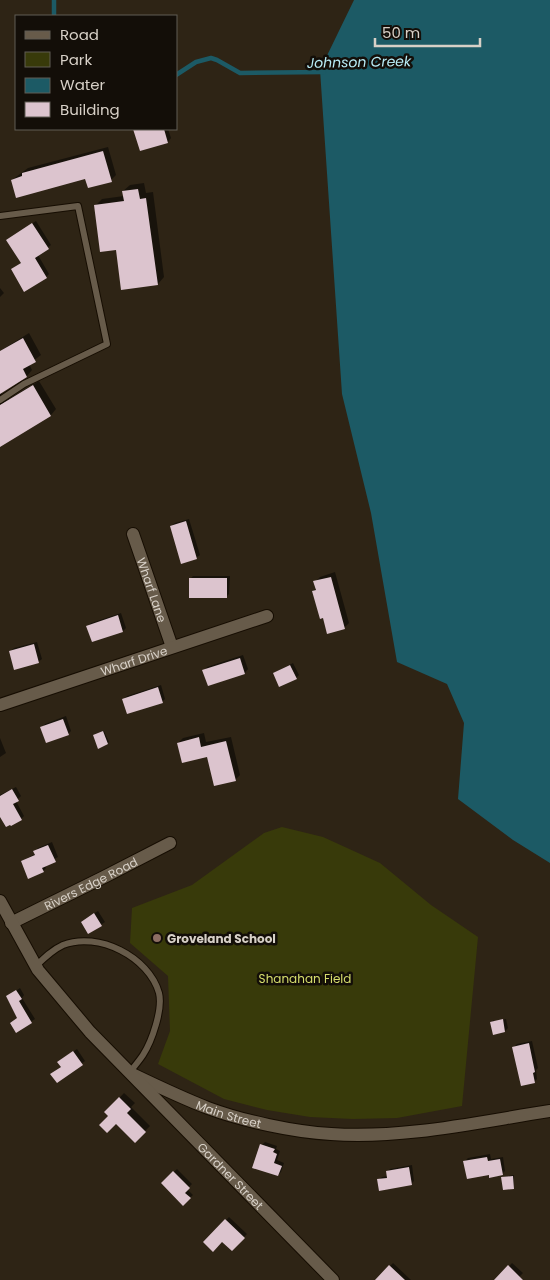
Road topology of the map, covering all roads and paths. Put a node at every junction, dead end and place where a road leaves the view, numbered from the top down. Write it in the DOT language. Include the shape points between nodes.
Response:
graph roads {
  1 [pos="0,216"];
  2 [pos="0,400"];
  3 [pos="133,534"];
  4 [pos="267,616"];
  5 [pos="172,647"];
  6 [pos="0,705"];
  7 [pos="170,843"];
  8 [pos="0,901"];
  9 [pos="11,923"];
  10 [pos="36,966"];
  11 [pos="129,1073"];
  12 [pos="550,1111"];
  13 [pos="333,1280"];
  1 -- 2 [label="lane" via="78,206 107,344 24,384"];
  3 -- 5 [label="street, Wharf Lane"];
  4 -- 5 [label="street, Wharf Drive"];
  5 -- 6 [label="street, Wharf Drive"];
  7 -- 9 [label="street, Rivers Edge Road"];
  8 -- 9 [label="street, Main Street"];
  9 -- 10 [label="street, Main Street"];
  10 -- 11 [label="street, Main Street" via="57,995"];
  10 -- 11 [label="lane" via="50,952 64,945 85,942 107,944 138,962 159,994 159,1017 144,1054"];
  11 -- 12 [label="street, Main Street" via="210,1108 265,1123 330,1134 410,1132"];
  11 -- 13 [label="street, Gardner Street"];
}
